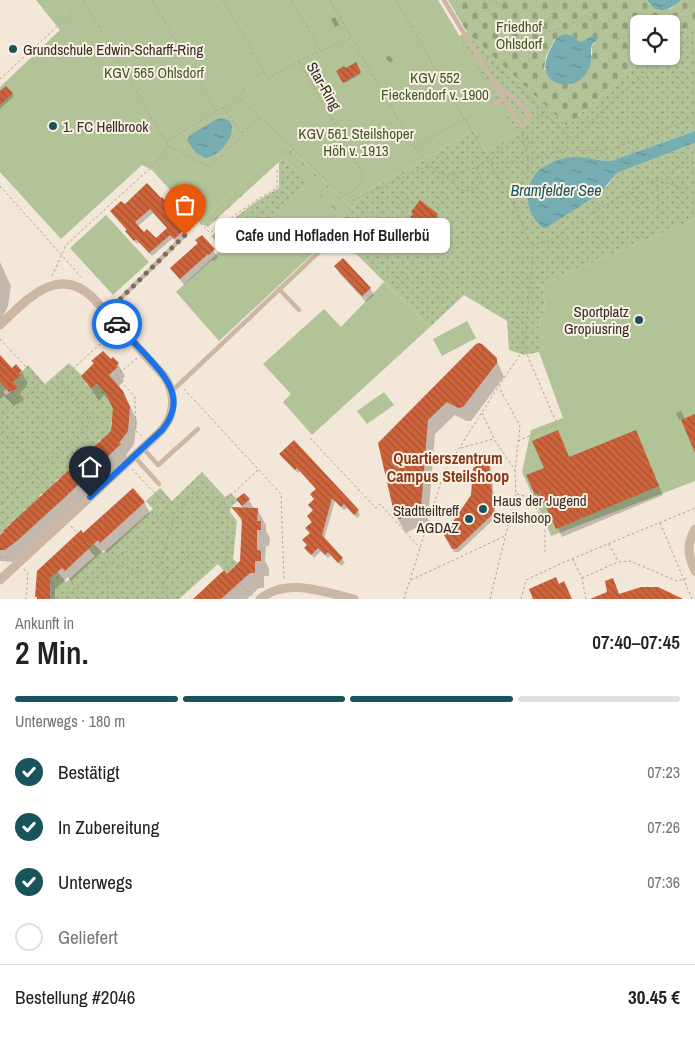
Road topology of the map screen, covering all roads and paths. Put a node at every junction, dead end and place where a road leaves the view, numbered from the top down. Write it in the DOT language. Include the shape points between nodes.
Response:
graph roads {
  1 [pos="152,0"];
  2 [pos="223,0"];
  3 [pos="291,0"];
  4 [pos="330,0"];
  5 [pos="396,0"];
  6 [pos="444,0"];
  7 [pos="483,0"];
  8 [pos="488,0"];
  9 [pos="491,0"];
  10 [pos="505,0"];
  11 [pos="559,0"];
  12 [pos="605,0"];
  13 [pos="84,1"];
  14 [pos="485,3"];
  15 [pos="695,4"];
  16 [pos="672,15"];
  17 [pos="585,16"];
  18 [pos="541,33"];
  19 [pos="630,34"];
  20 [pos="352,37"];
  21 [pos="695,37"];
  22 [pos="680,48"];
  23 [pos="321,51"];
  24 [pos="298,61"];
  25 [pos="491,64"];
  26 [pos="657,65"];
  27 [pos="264,72"];
  28 [pos="0,79"];
  29 [pos="494,83"];
  30 [pos="487,91"];
  31 [pos="241,99"];
  32 [pos="504,99"];
  33 [pos="494,106"];
  34 [pos="222,108"];
  35 [pos="528,110"];
  36 [pos="216,111"];
  37 [pos="474,114"];
  38 [pos="260,117"];
  39 [pos="695,118"];
  40 [pos="465,119"];
  41 [pos="554,121"];
  42 [pos="520,125"];
  43 [pos="242,133"];
  44 [pos="523,135"];
  45 [pos="572,138"];
  46 [pos="166,142"];
  47 [pos="168,146"];
  48 [pos="414,148"];
  49 [pos="558,151"];
  50 [pos="540,158"];
  51 [pos="695,158"];
  52 [pos="528,161"];
  53 [pos="490,163"];
  54 [pos="429,165"];
  55 [pos="277,168"];
  56 [pos="475,168"];
  57 [pos="456,173"];
  58 [pos="656,180"];
  59 [pos="629,191"];
  60 [pos="695,192"];
  61 [pos="348,195"];
  62 [pos="354,200"];
  63 [pos="514,206"];
  64 [pos="338,234"];
  65 [pos="185,235"];
  66 [pos="532,246"];
  67 [pos="355,252"];
  68 [pos="46,287"];
  69 [pos="279,289"];
  70 [pos="298,310"];
  71 [pos="106,313"];
  72 [pos="0,325"];
  73 [pos="120,327"];
  74 [pos="0,339"];
  75 [pos="524,349"];
  76 [pos="143,352"];
  77 [pos="40,382"];
  78 [pos="59,382"];
  79 [pos="498,387"];
  80 [pos="172,391"];
  81 [pos="482,412"];
  82 [pos="0,419"];
  83 [pos="0,428"];
  84 [pos="198,429"];
  85 [pos="6,434"];
  86 [pos="0,435"];
  87 [pos="310,438"];
  88 [pos="494,439"];
  89 [pos="518,441"];
  90 [pos="145,446"];
  91 [pos="459,449"];
  92 [pos="130,460"];
  93 [pos="259,469"];
  94 [pos="39,470"];
  95 [pos="515,471"];
  96 [pos="159,484"];
  97 [pos="516,494"];
  98 [pos="225,501"];
  99 [pos="0,505"];
  100 [pos="168,506"];
  101 [pos="695,508"];
  102 [pos="175,514"];
  103 [pos="659,523"];
  104 [pos="695,529"];
  105 [pos="506,536"];
  106 [pos="87,543"];
  107 [pos="609,544"];
  108 [pos="420,548"];
  109 [pos="545,554"];
  110 [pos="189,555"];
  111 [pos="572,559"];
  112 [pos="111,562"];
  113 [pos="618,562"];
  114 [pos="106,564"];
  115 [pos="159,565"];
  116 [pos="695,571"];
  117 [pos="230,572"];
  118 [pos="169,575"];
  119 [pos="695,576"];
  120 [pos="582,578"];
  121 [pos="684,579"];
  122 [pos="0,580"];
  123 [pos="410,580"];
  124 [pos="240,583"];
  125 [pos="61,599"];
  126 [pos="108,599"];
  127 [pos="161,599"];
  128 [pos="255,599"];
  129 [pos="260,599"];
  130 [pos="354,599"];
  131 [pos="404,599"];
  132 [pos="490,599"];
  133 [pos="521,599"];
  134 [pos="586,599"];
  135 [pos="692,599"];
  1 -- 36 [label="path"];
  2 -- 27 [label="path"];
  3 -- 23 [label="path"];
  4 -- 20 [label="path"];
  5 -- 40 [label="path"];
  6 -- 29 [label="lane"];
  7 -- 14 [label="path"];
  8 -- 14 [label="path"];
  9 -- 10 [label="path" via="502,6"];
  11 -- 18 [label="path"];
  12 -- 17 [label="path"];
  13 -- 28 [label="path"];
  13 -- 46 [label="path"];
  14 -- 18 [label="path" via="505,28 528,34"];
  15 -- 16 [label="path"];
  17 -- 18 [label="path" via="563,28"];
  17 -- 19 [label="path" via="612,38"];
  20 -- 23 [label="path"];
  20 -- 48 [label="path"];
  21 -- 22 [label="path"];
  23 -- 24 [label="path"];
  24 -- 27 [label="path" via="268,78"];
  24 -- 61 [label="path, Star-Ring" via="364,176"];
  25 -- 41 [label="path"];
  26 -- 45 [label="path"];
  27 -- 31 [label="path" via="247,83"];
  29 -- 30 [label="lane"];
  29 -- 32 [label="lane"];
  29 -- 35 [label="lane"];
  31 -- 34 [label="path"];
  31 -- 38 [label="path"];
  32 -- 33 [label="lane"];
  32 -- 42 [label="lane"];
  34 -- 36 [label="path"];
  34 -- 43 [label="path"];
  35 -- 41 [label="path"];
  35 -- 42 [label="lane" via="529,119"];
  36 -- 46 [label="path"];
  37 -- 40 [label="path"];
  38 -- 43 [label="path"];
  38 -- 61 [label="path" via="340,193"];
  39 -- 49 [label="path" via="609,150"];
  40 -- 48 [label="path"];
  40 -- 53 [label="path"];
  41 -- 45 [label="path"];
  42 -- 44 [label="path"];
  43 -- 47 [label="path" via="244,136 209,167"];
  44 -- 50 [label="path"];
  44 -- 52 [label="path"];
  44 -- 53 [label="path" via="500,150"];
  45 -- 49 [label="path"];
  46 -- 47 [label="path"];
  47 -- 68 [label="path" via="157,162 66,245"];
  48 -- 54 [label="path"];
  49 -- 50 [label="path"];
  50 -- 52 [label="path"];
  51 -- 58 [label="path"];
  52 -- 53 [label="path"];
  52 -- 63 [label="path"];
  53 -- 56 [label="path"];
  53 -- 63 [label="path"];
  54 -- 57 [label="path" via="446,175"];
  54 -- 62 [label="path"];
  55 -- 65 [label="path" via="277,188 210,233 199,222"];
  56 -- 57 [label="path"];
  56 -- 57 [label="path" via="480,182 471,191 458,188 454,182"];
  58 -- 59 [label="path"];
  58 -- 59 [label="path" via="658,205 654,212 649,212"];
  58 -- 60 [label="path"];
  59 -- 66 [label="path" via="548,241"];
  61 -- 62 [label="path"];
  62 -- 64 [label="path"];
  63 -- 66 [label="path"];
  64 -- 67 [label="lane"];
  64 -- 69 [label="lane"];
  65 -- 71 [label="lane"];
  66 -- 75 [label="path"];
  68 -- 71 [label="street" via="63,284 79,288"];
  68 -- 72 [label="street"];
  69 -- 70 [label="lane"];
  69 -- 80 [label="lane"];
  71 -- 73 [label="street"];
  73 -- 76 [label="street"];
  73 -- 78 [label="path"];
  74 -- 77 [label="path"];
  75 -- 79 [label="path"];
  75 -- 89 [label="path" via="557,424"];
  76 -- 80 [label="street" via="164,376"];
  76 -- 90 [label="path" via="116,376 135,397 136,430"];
  77 -- 78 [label="path" via="49,391"];
  77 -- 82 [label="path"];
  78 -- 94 [label="path" via="91,416 88,424"];
  79 -- 81 [label="path"];
  79 -- 89 [label="path" via="520,426"];
  80 -- 90 [label="street" via="170,418"];
  81 -- 88 [label="path"];
  81 -- 91 [label="path"];
  83 -- 85 [label="path"];
  84 -- 90 [label="lane" via="158,465"];
  85 -- 86 [label="path"];
  85 -- 94 [label="path"];
  87 -- 108 [label="path" via="376,508 380,504"];
  88 -- 91 [label="path"];
  88 -- 95 [label="path"];
  89 -- 95 [label="path"];
  90 -- 92 [label="street"];
  91 -- 108 [label="path" via="444,472"];
  92 -- 96 [label="lane"];
  92 -- 100 [label="path"];
  92 -- 122 [label="street"];
  93 -- 98 [label="path"];
  94 -- 99 [label="path"];
  95 -- 97 [label="path"];
  97 -- 105 [label="path"];
  97 -- 109 [label="path" via="532,498 545,528"];
  98 -- 102 [label="path" via="217,508 200,490"];
  98 -- 117 [label="path" via="224,516 228,520 225,566"];
  100 -- 102 [label="path"];
  100 -- 112 [label="path" via="138,546"];
  101 -- 103 [label="path"];
  102 -- 115 [label="path"];
  103 -- 107 [label="path"];
  103 -- 121 [label="path"];
  104 -- 116 [label="street" via="688,552"];
  105 -- 123 [label="path"];
  105 -- 132 [label="path"];
  106 -- 114 [label="path"];
  107 -- 111 [label="path"];
  107 -- 113 [label="path"];
  108 -- 123 [label="path"];
  110 -- 118 [label="path"];
  111 -- 120 [label="path"];
  111 -- 133 [label="path" via="526,580"];
  112 -- 114 [label="path"];
  112 -- 115 [label="path" via="139,572"];
  113 -- 120 [label="path"];
  113 -- 121 [label="path" via="630,561 677,581"];
  114 -- 125 [label="path"];
  114 -- 126 [label="path"];
  115 -- 118 [label="path"];
  118 -- 127 [label="path" via="162,586 168,594"];
  119 -- 121 [label="path"];
  120 -- 134 [label="path"];
  121 -- 135 [label="path"];
  123 -- 131 [label="path"];
  124 -- 128 [label="path"];
  129 -- 130 [label="street" via="275,590 294,587"];
}
